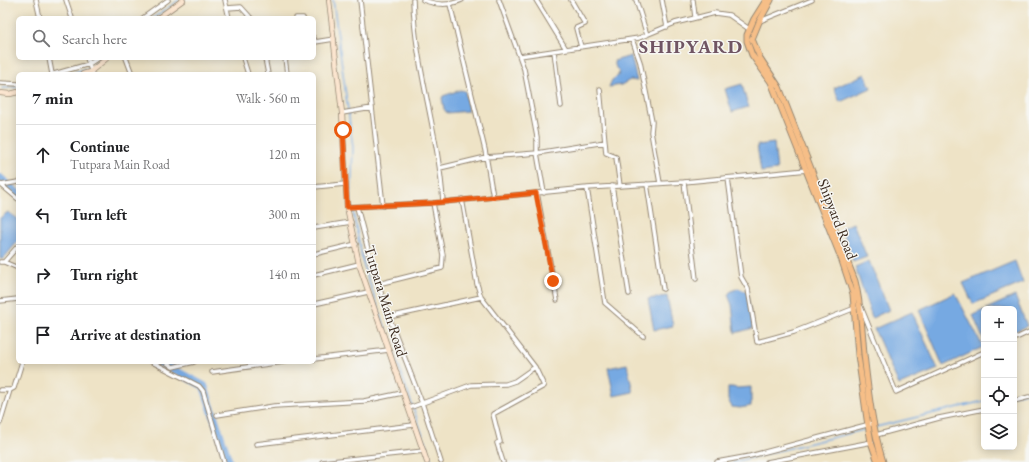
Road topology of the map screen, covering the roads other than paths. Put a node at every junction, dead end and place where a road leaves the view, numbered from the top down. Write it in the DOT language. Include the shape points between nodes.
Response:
graph roads {
  1 [pos="36,0"];
  2 [pos="66,0"];
  3 [pos="168,0"];
  4 [pos="183,0"];
  5 [pos="225,0"];
  6 [pos="329,0"];
  7 [pos="360,0"];
  8 [pos="413,0"];
  9 [pos="423,0"];
  10 [pos="462,0"];
  11 [pos="499,0"];
  12 [pos="536,0"];
  13 [pos="571,0"];
  14 [pos="636,0"];
  15 [pos="662,0"];
  16 [pos="693,0"];
  17 [pos="766,0"];
  18 [pos="772,0"];
  19 [pos="812,0"];
  20 [pos="450,4"];
  21 [pos="227,8"];
  22 [pos="40,16"];
  23 [pos="71,16"];
  24 [pos="146,16"];
  25 [pos="161,16"];
  26 [pos="229,16"];
  27 [pos="249,16"];
  28 [pos="695,17"];
  29 [pos="759,22"];
  30 [pos="667,27"];
  31 [pos="749,29"];
  32 [pos="647,35"];
  33 [pos="334,39"];
  34 [pos="632,39"];
  35 [pos="316,42"];
  36 [pos="581,47"];
  37 [pos="566,49"];
  38 [pos="554,50"];
  39 [pos="520,56"];
  40 [pos="50,60"];
  41 [pos="97,60"];
  42 [pos="104,60"];
  43 [pos="127,60"];
  44 [pos="244,60"];
  45 [pos="265,60"];
  46 [pos="285,60"];
  47 [pos="91,69"];
  48 [pos="52,72"];
  49 [pos="68,72"];
  50 [pos="131,72"];
  51 [pos="247,72"];
  52 [pos="268,72"];
  53 [pos="287,72"];
  54 [pos="0,83"];
  55 [pos="16,84"];
  56 [pos="600,89"];
  57 [pos="16,92"];
  58 [pos="0,93"];
  59 [pos="561,106"];
  60 [pos="372,108"];
  61 [pos="347,112"];
  62 [pos="605,142"];
  63 [pos="537,153"];
  64 [pos="486,157"];
  65 [pos="440,168"];
  66 [pos="809,170"];
  67 [pos="728,178"];
  68 [pos="16,182"];
  69 [pos="684,182"];
  70 [pos="660,183"];
  71 [pos="345,184"];
  72 [pos="647,184"];
  73 [pos="0,185"];
  74 [pos="612,186"];
  75 [pos="620,186"];
  76 [pos="316,188"];
  77 [pos="587,188"];
  78 [pos="536,193"];
  79 [pos="544,193"];
  80 [pos="16,197"];
  81 [pos="493,197"];
  82 [pos="462,199"];
  83 [pos="443,202"];
  84 [pos="433,203"];
  85 [pos="382,206"];
  86 [pos="347,207"];
  87 [pos="358,207"];
  88 [pos="351,222"];
  89 [pos="316,228"];
  90 [pos="356,244"];
  91 [pos="16,248"];
  92 [pos="316,254"];
  93 [pos="2,262"];
  94 [pos="359,264"];
  95 [pos="16,267"];
  96 [pos="316,275"];
  97 [pos="696,280"];
  98 [pos="378,284"];
  99 [pos="663,289"];
  100 [pos="368,292"];
  101 [pos="629,294"];
  102 [pos="481,297"];
  103 [pos="16,298"];
  104 [pos="557,300"];
  105 [pos="0,301"];
  106 [pos="316,304"];
  107 [pos="860,306"];
  108 [pos="855,308"];
  109 [pos="389,317"];
  110 [pos="1029,332"];
  111 [pos="644,336"];
  112 [pos="1017,337"];
  113 [pos="389,350"];
  114 [pos="981,353"];
  115 [pos="316,359"];
  116 [pos="21,364"];
  117 [pos="156,364"];
  118 [pos="170,364"];
  119 [pos="184,364"];
  120 [pos="269,364"];
  121 [pos="535,367"];
  122 [pos="212,372"];
  123 [pos="0,390"];
  124 [pos="10,390"];
  125 [pos="402,393"];
  126 [pos="1029,397"];
  127 [pos="1017,400"];
  128 [pos="422,403"];
  129 [pos="409,408"];
  130 [pos="981,410"];
  131 [pos="217,415"];
  132 [pos="871,423"];
  133 [pos="0,424"];
  134 [pos="414,425"];
  135 [pos="876,435"];
  136 [pos="874,442"];
  137 [pos="256,444"];
  138 [pos="424,451"];
  139 [pos="224,462"];
  140 [pos="322,462"];
  141 [pos="426,462"];
  142 [pos="441,462"];
  143 [pos="503,462"];
  144 [pos="717,462"];
  145 [pos="767,462"];
  146 [pos="878,462"];
  147 [pos="883,462"];
  1 -- 22 [label="street"];
  2 -- 23 [label="street"];
  3 -- 24 [label="street"];
  4 -- 25 [label="street"];
  5 -- 21 [label="street"];
  6 -- 33 [label="street, Tutpara Main Road"];
  7 -- 60 [label="street"];
  8 -- 65 [label="street" via="416,37"];
  9 -- 20 [label="street" via="442,5"];
  10 -- 20 [label="street"];
  11 -- 39 [label="street"];
  12 -- 37 [label="street"];
  13 -- 36 [label="street" via="585,24 576,28"];
  14 -- 32 [label="street"];
  15 -- 30 [label="street"];
  16 -- 28 [label="street"];
  17 -- 31 [label="main road"];
  18 -- 29 [label="main road"];
  19 -- 29 [label="street"];
  20 -- 64 [label="street"];
  21 -- 26 [label="street"];
  21 -- 27 [label="street" via="241,7"];
  28 -- 30 [label="street"];
  28 -- 31 [label="street" via="725,14"];
  29 -- 66 [label="main road, Shipyard Road" via="752,40 760,58 779,87"];
  30 -- 32 [label="street"];
  31 -- 66 [label="main road, Shipyard Road" via="749,49 771,82"];
  32 -- 34 [label="street"];
  33 -- 35 [label="street"];
  33 -- 61 [label="street, Tutpara Main Road"];
  34 -- 36 [label="street"];
  34 -- 70 [label="street" via="640,62 652,122 651,132"];
  36 -- 37 [label="street"];
  37 -- 38 [label="street"];
  38 -- 39 [label="street"];
  38 -- 59 [label="street"];
  39 -- 63 [label="street" via="537,137"];
  40 -- 48 [label="street"];
  41 -- 47 [label="street"];
  42 -- 47 [label="street"];
  43 -- 50 [label="street"];
  44 -- 51 [label="street"];
  45 -- 52 [label="street"];
  46 -- 53 [label="street"];
  47 -- 49 [label="street"];
  54 -- 55 [label="street"];
  56 -- 62 [label="street"];
  57 -- 58 [label="street"];
  60 -- 61 [label="street"];
  60 -- 85 [label="street"];
  61 -- 71 [label="street, Tutpara Main Road"];
  62 -- 63 [label="street"];
  62 -- 75 [label="street" via="606,153 616,157"];
  63 -- 64 [label="street"];
  63 -- 79 [label="street"];
  64 -- 65 [label="street"];
  64 -- 81 [label="street"];
  65 -- 83 [label="street"];
  66 -- 67 [label="street"];
  66 -- 107 [label="main road, Shipyard Road" via="839,237"];
  66 -- 108 [label="main road, Shipyard Road" via="853,294"];
  67 -- 69 [label="street"];
  67 -- 108 [label="street" via="741,277 748,289 757,342 794,332"];
  68 -- 73 [label="street"];
  69 -- 70 [label="street"];
  69 -- 97 [label="street"];
  70 -- 72 [label="street"];
  71 -- 76 [label="street"];
  71 -- 86 [label="street, Tutpara Main Road"];
  72 -- 75 [label="street"];
  72 -- 99 [label="street"];
  73 -- 80 [label="street"];
  74 -- 75 [label="street"];
  74 -- 77 [label="street"];
  74 -- 101 [label="street"];
  77 -- 79 [label="street"];
  77 -- 111 [label="street" via="605,303"];
  78 -- 79 [label="street"];
  78 -- 81 [label="street"];
  78 -- 104 [label="street"];
  81 -- 82 [label="street"];
  82 -- 83 [label="street"];
  82 -- 102 [label="street"];
  83 -- 84 [label="street"];
  84 -- 85 [label="street"];
  84 -- 98 [label="street" via="443,255 442,268"];
  85 -- 87 [label="street"];
  86 -- 87 [label="street"];
  86 -- 88 [label="street, Tutpara Main Road"];
  87 -- 98 [label="street"];
  88 -- 89 [label="street"];
  88 -- 90 [label="street, Tutpara Main Road"];
  90 -- 92 [label="street"];
  90 -- 94 [label="street, Tutpara Main Road"];
  91 -- 93 [label="street"];
  93 -- 95 [label="street"];
  94 -- 96 [label="street"];
  94 -- 100 [label="street, Tutpara Main Road"];
  98 -- 109 [label="street"];
  100 -- 106 [label="street"];
  100 -- 113 [label="street, Tutpara Main Road"];
  102 -- 109 [label="street"];
  102 -- 121 [label="street"];
  103 -- 105 [label="street"];
  107 -- 108 [label="street"];
  107 -- 114 [label="street" via="896,392"];
  107 -- 132 [label="main road, Shipyard Road"];
  108 -- 132 [label="main road, Shipyard Road" via="858,355"];
  109 -- 128 [label="street"];
  110 -- 112 [label="street"];
  113 -- 115 [label="street"];
  113 -- 125 [label="street, Tutpara Main Road"];
  116 -- 124 [label="street" via="14,388"];
  117 -- 139 [label="street" via="199,386 203,391"];
  118 -- 119 [label="street"];
  120 -- 122 [label="street"];
  121 -- 128 [label="street" via="506,384 471,385"];
  121 -- 143 [label="street" via="544,386 493,414"];
  123 -- 124 [label="street"];
  124 -- 133 [label="street"];
  125 -- 129 [label="street, Tutpara Main Road"];
  125 -- 131 [label="street" via="364,401 274,406"];
  126 -- 127 [label="street"];
  128 -- 129 [label="street"];
  128 -- 142 [label="street"];
  129 -- 134 [label="street, Tutpara Main Road"];
  130 -- 135 [label="street"];
  132 -- 135 [label="main road, Shipyard Road"];
  132 -- 136 [label="main road, Shipyard Road"];
  132 -- 144 [label="street" via="750,456"];
  134 -- 137 [label="street"];
  134 -- 138 [label="street, Tutpara Main Road"];
  135 -- 136 [label="main road, Shipyard Road"];
  136 -- 145 [label="street"];
  136 -- 146 [label="main road, Shipyard Road"];
  136 -- 147 [label="main road, Shipyard Road"];
  138 -- 140 [label="street"];
  138 -- 141 [label="street, Tutpara Main Road"];
}
